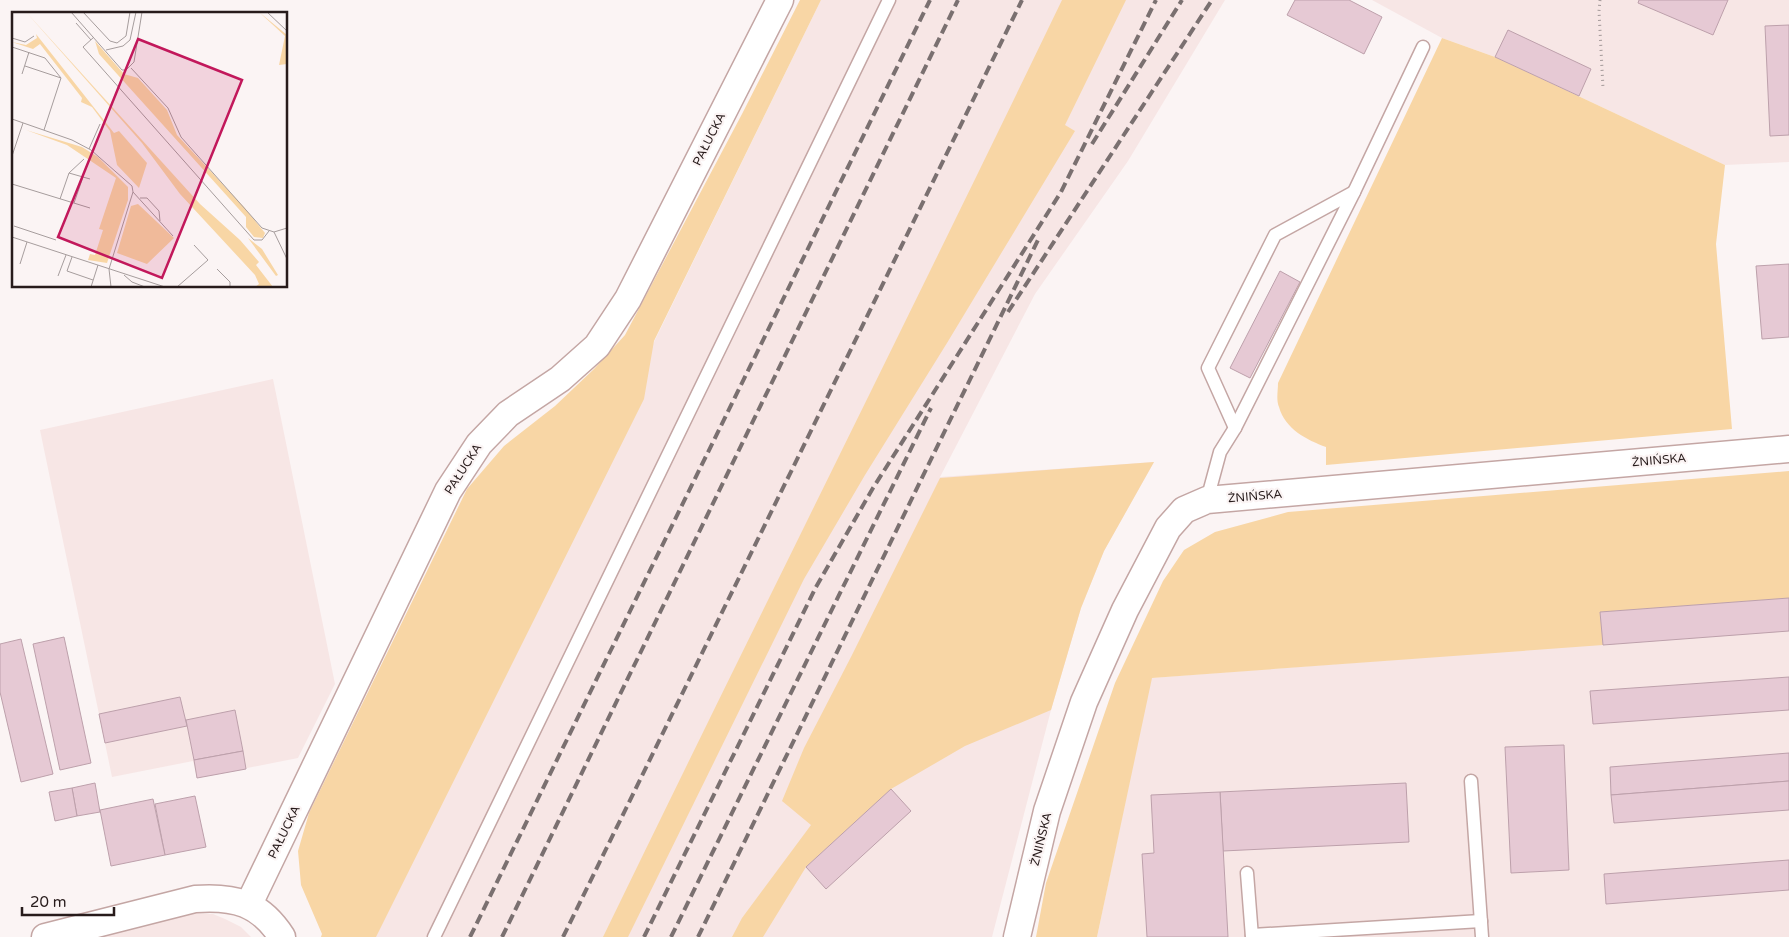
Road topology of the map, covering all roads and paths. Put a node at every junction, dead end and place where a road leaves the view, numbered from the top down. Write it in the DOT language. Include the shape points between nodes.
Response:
graph roads {
  1 [pos="780,0"];
  2 [pos="889,0"];
  3 [pos="1600,0"];
  4 [pos="1423,47"];
  5 [pos="1602,88"];
  6 [pos="1354,192"];
  7 [pos="1235,428"];
  8 [pos="1789,449"];
  9 [pos="1206,500"];
  10 [pos="1470,781"];
  11 [pos="1248,873"];
  12 [pos="249,904"];
  13 [pos="1481,921"];
  14 [pos="1252,936"];
  15 [pos="45,937"];
  16 [pos="282,937"];
  17 [pos="434,937"];
  18 [pos="1017,937"];
  19 [pos="1482,937"];
  1 -- 12 [label="street, PAŁUCKA" via="628,299 597,346 560,379 508,414 478,444 448,491"];
  2 -- 17 [label="lane"];
  3 -- 5 [label="path"];
  4 -- 6 [label="lane"];
  6 -- 7 [label="lane"];
  6 -- 7 [label="lane" via="1275,235 1208,368"];
  7 -- 9 [label="lane" via="1220,452"];
  8 -- 9 [label="street, ŻNIŃSKA"];
  9 -- 18 [label="street, ŻNIŃSKA" via="1184,510 1168,528 1125,610 1084,702 1047,811"];
  10 -- 13 [label="lane"];
  11 -- 14 [label="lane"];
  12 -- 15 [label="street" via="217,897 195,899"];
  12 -- 16 [label="street" via="267,916"];
  13 -- 14 [label="lane"];
  13 -- 19 [label="lane"];
}
